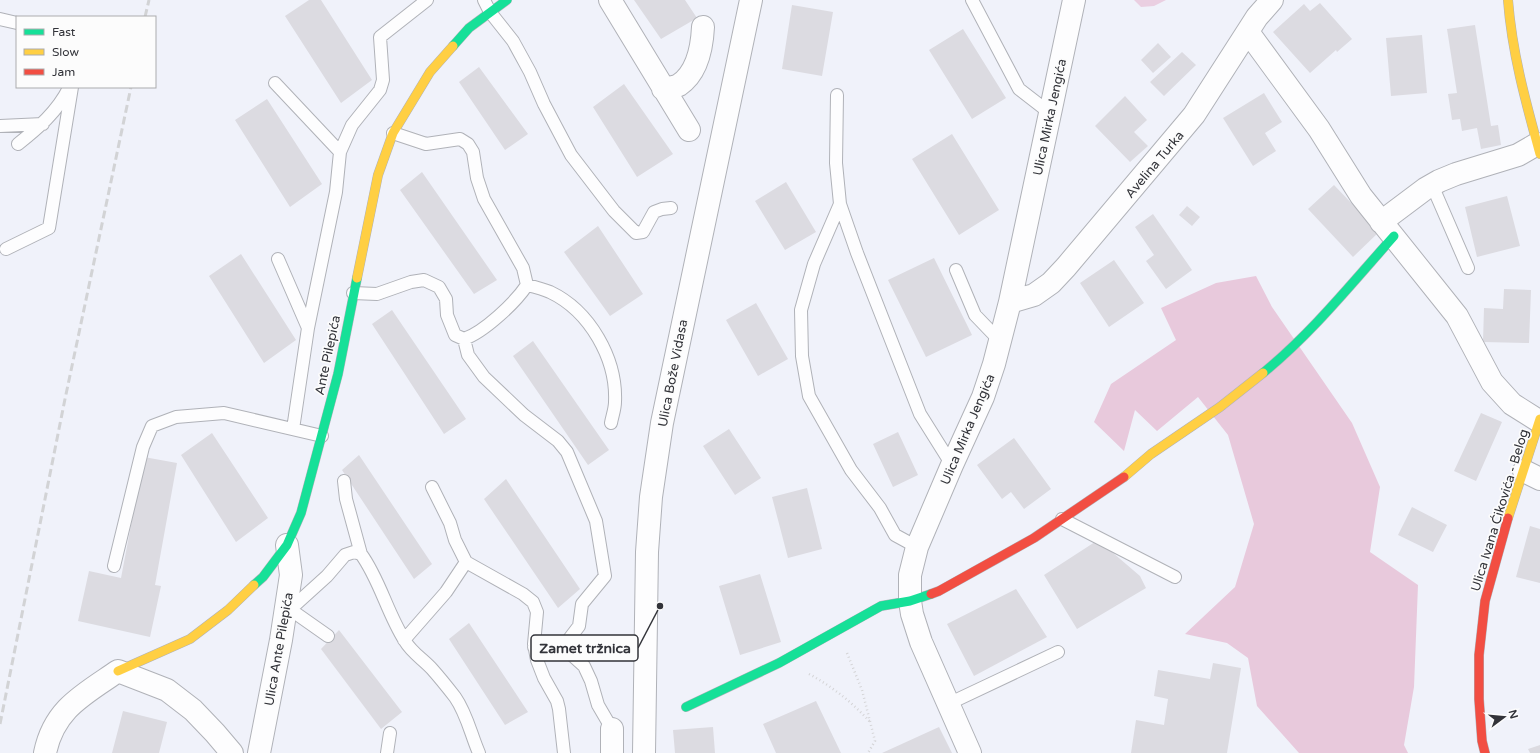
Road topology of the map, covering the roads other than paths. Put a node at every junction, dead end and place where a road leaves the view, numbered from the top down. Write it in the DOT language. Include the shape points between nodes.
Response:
graph roads {
  1 [pos="427,0"];
  2 [pos="484,0"];
  3 [pos="508,0"];
  4 [pos="610,0"];
  5 [pos="751,0"];
  6 [pos="972,0"];
  7 [pos="1074,0"];
  8 [pos="1272,0"];
  9 [pos="1508,0"];
  10 [pos="490,12"];
  11 [pos="0,19"];
  12 [pos="16,23"];
  13 [pos="703,27"];
  14 [pos="1248,32"];
  15 [pos="275,83"];
  16 [pos="70,88"];
  17 [pos="71,88"];
  18 [pos="663,89"];
  19 [pos="837,95"];
  20 [pos="1050,112"];
  21 [pos="43,124"];
  22 [pos="0,126"];
  23 [pos="689,130"];
  24 [pos="393,133"];
  25 [pos="18,144"];
  26 [pos="1539,149"];
  27 [pos="340,152"];
  28 [pos="1432,185"];
  29 [pos="840,204"];
  30 [pos="671,208"];
  31 [pos="1387,229"];
  32 [pos="6,248"];
  33 [pos="278,260"];
  34 [pos="1468,268"];
  35 [pos="956,270"];
  36 [pos="527,285"];
  37 [pos="353,293"];
  38 [pos="1010,302"];
  39 [pos="308,328"];
  40 [pos="464,339"];
  41 [pos="1000,341"];
  42 [pos="1540,420"];
  43 [pos="611,423"];
  44 [pos="293,430"];
  45 [pos="322,436"];
  46 [pos="952,465"];
  47 [pos="1532,475"];
  48 [pos="344,481"];
  49 [pos="432,487"];
  50 [pos="1062,518"];
  51 [pos="287,545"];
  52 [pos="917,548"];
  53 [pos="361,554"];
  54 [pos="466,562"];
  55 [pos="114,566"];
  56 [pos="1175,577"];
  57 [pos="910,602"];
  58 [pos="288,613"];
  59 [pos="328,636"];
  60 [pos="404,640"];
  61 [pos="534,647"];
  62 [pos="563,647"];
  63 [pos="1058,652"];
  64 [pos="118,672"];
  65 [pos="948,704"];
  66 [pos="686,707"];
  67 [pos="612,729"];
  68 [pos="390,733"];
  69 [pos="45,753"];
  70 [pos="232,753"];
  71 [pos="259,753"];
  72 [pos="387,753"];
  73 [pos="479,753"];
  74 [pos="564,753"];
  75 [pos="612,753"];
  76 [pos="644,753"];
  77 [pos="970,753"];
  78 [pos="1485,753"];
  1 -- 27 [label="lane" via="380,37 382,85 352,125"];
  2 -- 10 [label="lane"];
  3 -- 10 [label="street, Ante Pilepića"];
  4 -- 18 [label="street"];
  5 -- 76 [label="street, Ulica Bože Vidasa" via="675,356 652,490 647,552"];
  6 -- 20 [label="lane" via="1019,89"];
  7 -- 20 [label="street, Ulica Mirka Jengića"];
  8 -- 14 [label="street, Avelina Turka"];
  9 -- 26 [label="street" via="1519,71"];
  10 -- 24 [label="street, Ante Pilepića" via="469,28 430,72"];
  10 -- 30 [label="lane" via="513,41 572,155 614,210 636,233 644,232 654,212"];
  11 -- 12 [label="lane"];
  13 -- 18 [label="street" via="699,55 690,74 679,85"];
  14 -- 31 [label="street" via="1319,129 1361,196"];
  14 -- 38 [label="street, Avelina Turka" via="1194,116 1066,267 1051,283 1034,294"];
  15 -- 27 [label="lane"];
  16 -- 21 [label="lane"];
  17 -- 32 [label="lane" via="49,228"];
  18 -- 23 [label="street"];
  19 -- 29 [label="lane" via="836,163"];
  20 -- 38 [label="street, Ulica Mirka Jengića"];
  21 -- 22 [label="lane"];
  21 -- 25 [label="lane"];
  24 -- 36 [label="lane" via="426,144 460,139 468,144 473,152 484,199 523,268"];
  24 -- 37 [label="street, Ante Pilepića" via="378,175"];
  26 -- 28 [label="street" via="1456,174"];
  27 -- 39 [label="lane" via="336,192"];
  28 -- 31 [label="street"];
  28 -- 34 [label="lane"];
  29 -- 46 [label="lane" via="920,414"];
  29 -- 52 [label="lane" via="814,264 801,310 802,356 809,396 851,470 880,508 895,535"];
  31 -- 42 [label="street" via="1457,316 1492,382 1512,404"];
  31 -- 50 [label="street" via="1326,313 1286,354 1220,407 1151,454 1124,477"];
  33 -- 39 [label="lane"];
  35 -- 41 [label="lane" via="975,315"];
  36 -- 40 [label="lane" via="498,316"];
  36 -- 43 [label="lane" via="550,292 566,301 591,326 610,366 614,383 615,403"];
  37 -- 40 [label="lane" via="377,294 410,282 424,280 439,287 446,299 447,315 455,336"];
  37 -- 45 [label="street, Ante Pilepića" via="338,374"];
  38 -- 41 [label="street, Ulica Mirka Jengića"];
  39 -- 44 [label="lane"];
  40 -- 62 [label="lane" via="468,355 484,377 558,441 567,452 596,521 605,576 582,604 579,626"];
  41 -- 46 [label="street, Ulica Mirka Jengića" via="983,397"];
  42 -- 47 [label="street, Ulica Ivana Ćikovića - Belog"];
  44 -- 45 [label="lane"];
  44 -- 55 [label="lane" via="224,413 176,417 152,426 143,447"];
  45 -- 51 [label="street, Ante Pilepića" via="301,513"];
  46 -- 52 [label="street, Ulica Mirka Jengića"];
  47 -- 78 [label="street, Ulica Ivana Ćikovića - Belog" via="1502,537 1485,601 1479,655"];
  48 -- 53 [label="lane" via="346,499"];
  49 -- 54 [label="lane"];
  50 -- 56 [label="lane"];
  50 -- 57 [label="street" via="1034,538 939,591"];
  51 -- 58 [label="street, Ulica Ante Pilepića" via="291,575"];
  51 -- 64 [label="street, Ante Pilepića" via="263,577 228,610 190,639"];
  52 -- 57 [label="street, Ulica Mirka Jengića" via="910,576"];
  53 -- 58 [label="lane" via="354,552 345,555"];
  53 -- 60 [label="lane" via="374,575"];
  54 -- 60 [label="lane" via="446,592"];
  54 -- 61 [label="lane" via="533,602 537,612"];
  57 -- 65 [label="street, Ulica Mirka Jengića" via="921,642"];
  57 -- 66 [label="street" via="881,606 780,663"];
  58 -- 59 [label="lane"];
  58 -- 71 [label="street, Ulica Ante Pilepića"];
  60 -- 73 [label="lane" via="454,696 463,710"];
  61 -- 62 [label="lane"];
  61 -- 74 [label="lane" via="544,678 557,700"];
  62 -- 67 [label="lane" via="584,666 598,705"];
  63 -- 65 [label="lane"];
  64 -- 69 [label="street" via="80,697 60,716 48,740"];
  64 -- 70 [label="street" via="167,690 193,710"];
  65 -- 77 [label="street, Ulica Mirka Jengića"];
  67 -- 75 [label="street"];
  68 -- 72 [label="lane"];
}
